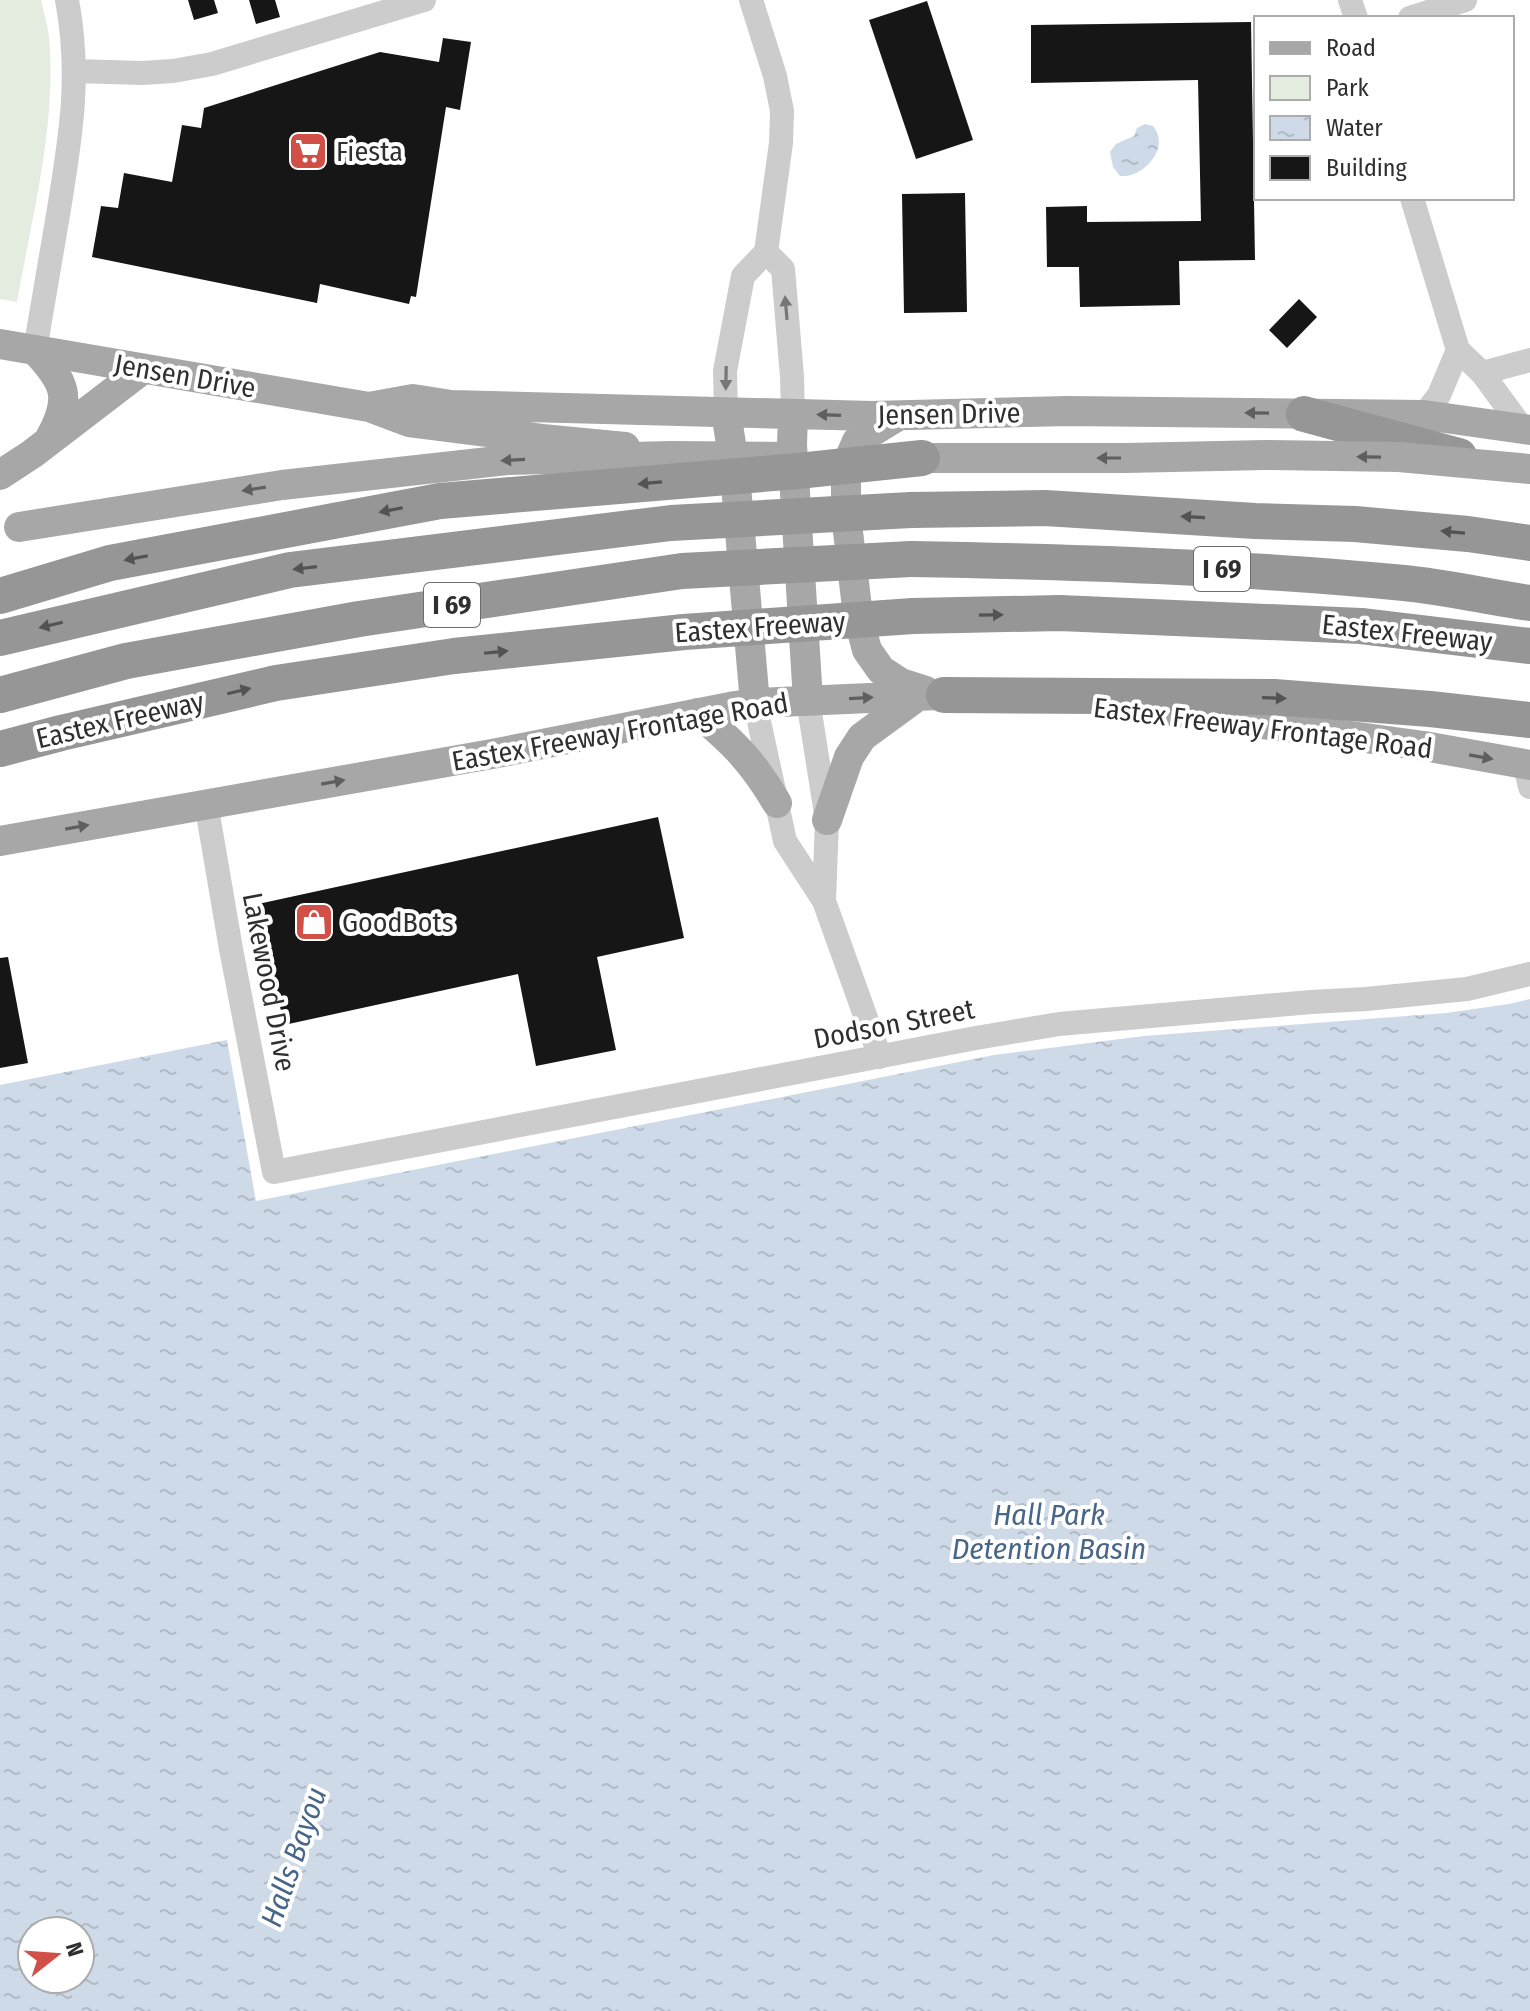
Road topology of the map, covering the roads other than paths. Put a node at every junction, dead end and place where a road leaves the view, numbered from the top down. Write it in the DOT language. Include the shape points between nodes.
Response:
graph roads {
  1 [pos="67,0"];
  2 [pos="751,0"];
  3 [pos="1465,0"];
  4 [pos="416,1"];
  5 [pos="1416,16"];
  6 [pos="75,71"];
  7 [pos="1413,200"];
  8 [pos="766,252"];
  9 [pos="0,344"];
  10 [pos="35,350"];
  11 [pos="1458,350"];
  12 [pos="1530,360"];
  13 [pos="143,369"];
  14 [pos="1482,373"];
  15 [pos="369,407"];
  16 [pos="726,412"];
  17 [pos="793,414"];
  18 [pos="1304,414"];
  19 [pos="900,415"];
  20 [pos="1424,415"];
  21 [pos="1526,429"];
  22 [pos="50,438"];
  23 [pos="922,458"];
  24 [pos="734,463"];
  25 [pos="1530,469"];
  26 [pos="0,475"];
  27 [pos="1530,475"];
  28 [pos="9,529"];
  29 [pos="1530,543"];
  30 [pos="0,596"];
  31 [pos="1530,603"];
  32 [pos="0,638"];
  33 [pos="1530,646"];
  34 [pos="0,695"];
  35 [pos="933,695"];
  36 [pos="808,700"];
  37 [pos="755,703"];
  38 [pos="698,713"];
  39 [pos="1530,720"];
  40 [pos="0,749"];
  41 [pos="1528,772"];
  42 [pos="206,803"];
  43 [pos="777,803"];
  44 [pos="827,820"];
  45 [pos="0,841"];
  46 [pos="824,901"];
  47 [pos="1530,974"];
  48 [pos="880,1057"];
  49 [pos="274,1172"];
  1 -- 6 [label="street"];
  2 -- 8 [label="street" via="782,111"];
  3 -- 5 [label="street"];
  4 -- 6 [label="street" via="212,64 142,73"];
  6 -- 10 [label="street" via="67,163"];
  7 -- 11 [label="street"];
  8 -- 16 [label="street, one-way" via="743,276 725,371"];
  17 -- 8 [label="street, one-way" via="783,269"];
  9 -- 10 [label="main road, Jensen Drive"];
  10 -- 13 [label="main road, Jensen Drive"];
  10 -- 22 [label="main road" via="61,384 64,403"];
  11 -- 14 [label="street"];
  11 -- 20 [label="street" via="1439,395"];
  12 -- 14 [label="street"];
  13 -- 15 [label="main road, Jensen Drive"];
  13 -- 22 [label="main road"];
  14 -- 21 [label="street"];
  15 -- 16 [label="main road, Jensen Drive" via="413,399 451,405"];
  15 -- 24 [label="main road, Jensen Drive" via="409,422 675,451"];
  16 -- 17 [label="main road, Jensen Drive"];
  16 -- 24 [label="main road"];
  19 -- 17 [label="main road, Jensen Drive, one-way"];
  17 -- 36 [label="main road"];
  18 -- 19 [label="main road, Jensen Drive, one-way"];
  18 -- 20 [label="main road, Jensen Drive"];
  18 -- 27 [label="highway"];
  19 -- 35 [label="main road" via="857,441 846,466 846,515 867,650 881,670"];
  20 -- 21 [label="main road, Jensen Drive"];
  22 -- 26 [label="main road"];
  25 -- 23 [label="main road, one-way, bridge" via="1399,457"];
  23 -- 28 [label="main road, one-way, bridge" via="507,460 282,485"];
  23 -- 30 [label="highway, one-way, bridge" via="440,501 110,563"];
  24 -- 37 [label="main road"];
  29 -- 32 [label="highway, I 69, one-way, bridge" via="1355,524 1045,508 671,523 290,570"];
  31 -- 34 [label="highway, I 69, bridge" via="1407,583 1025,561 911,559 682,571 359,619 126,661"];
  40 -- 33 [label="highway, Eastex Freeway / I 69, one-way, bridge" via="276,683 454,656 913,616 1060,613 1346,625"];
  36 -- 35 [label="main road, Eastex Freeway Frontage Road, one-way"];
  35 -- 39 [label="highway, one-way" via="1274,697"];
  35 -- 41 [label="main road, Eastex Freeway Frontage Road, one-way" via="1181,712 1424,746"];
  35 -- 44 [label="main road" via="862,737 849,757"];
  36 -- 37 [label="main road, Eastex Freeway Frontage Road"];
  36 -- 44 [label="street"];
  37 -- 38 [label="main road, Eastex Freeway Frontage Road"];
  37 -- 43 [label="street"];
  42 -- 38 [label="main road, Eastex Freeway Frontage Road, one-way"];
  38 -- 43 [label="main road" via="745,755"];
  45 -- 42 [label="main road, Eastex Freeway Frontage Road, one-way"];
  42 -- 49 [label="street, Lakewood Drive"];
  43 -- 46 [label="street" via="785,841"];
  44 -- 46 [label="street"];
  46 -- 48 [label="street"];
  47 -- 48 [label="street, Dodson Street" via="1467,989 1059,1024"];
  48 -- 49 [label="street, Dodson Street"];
}
